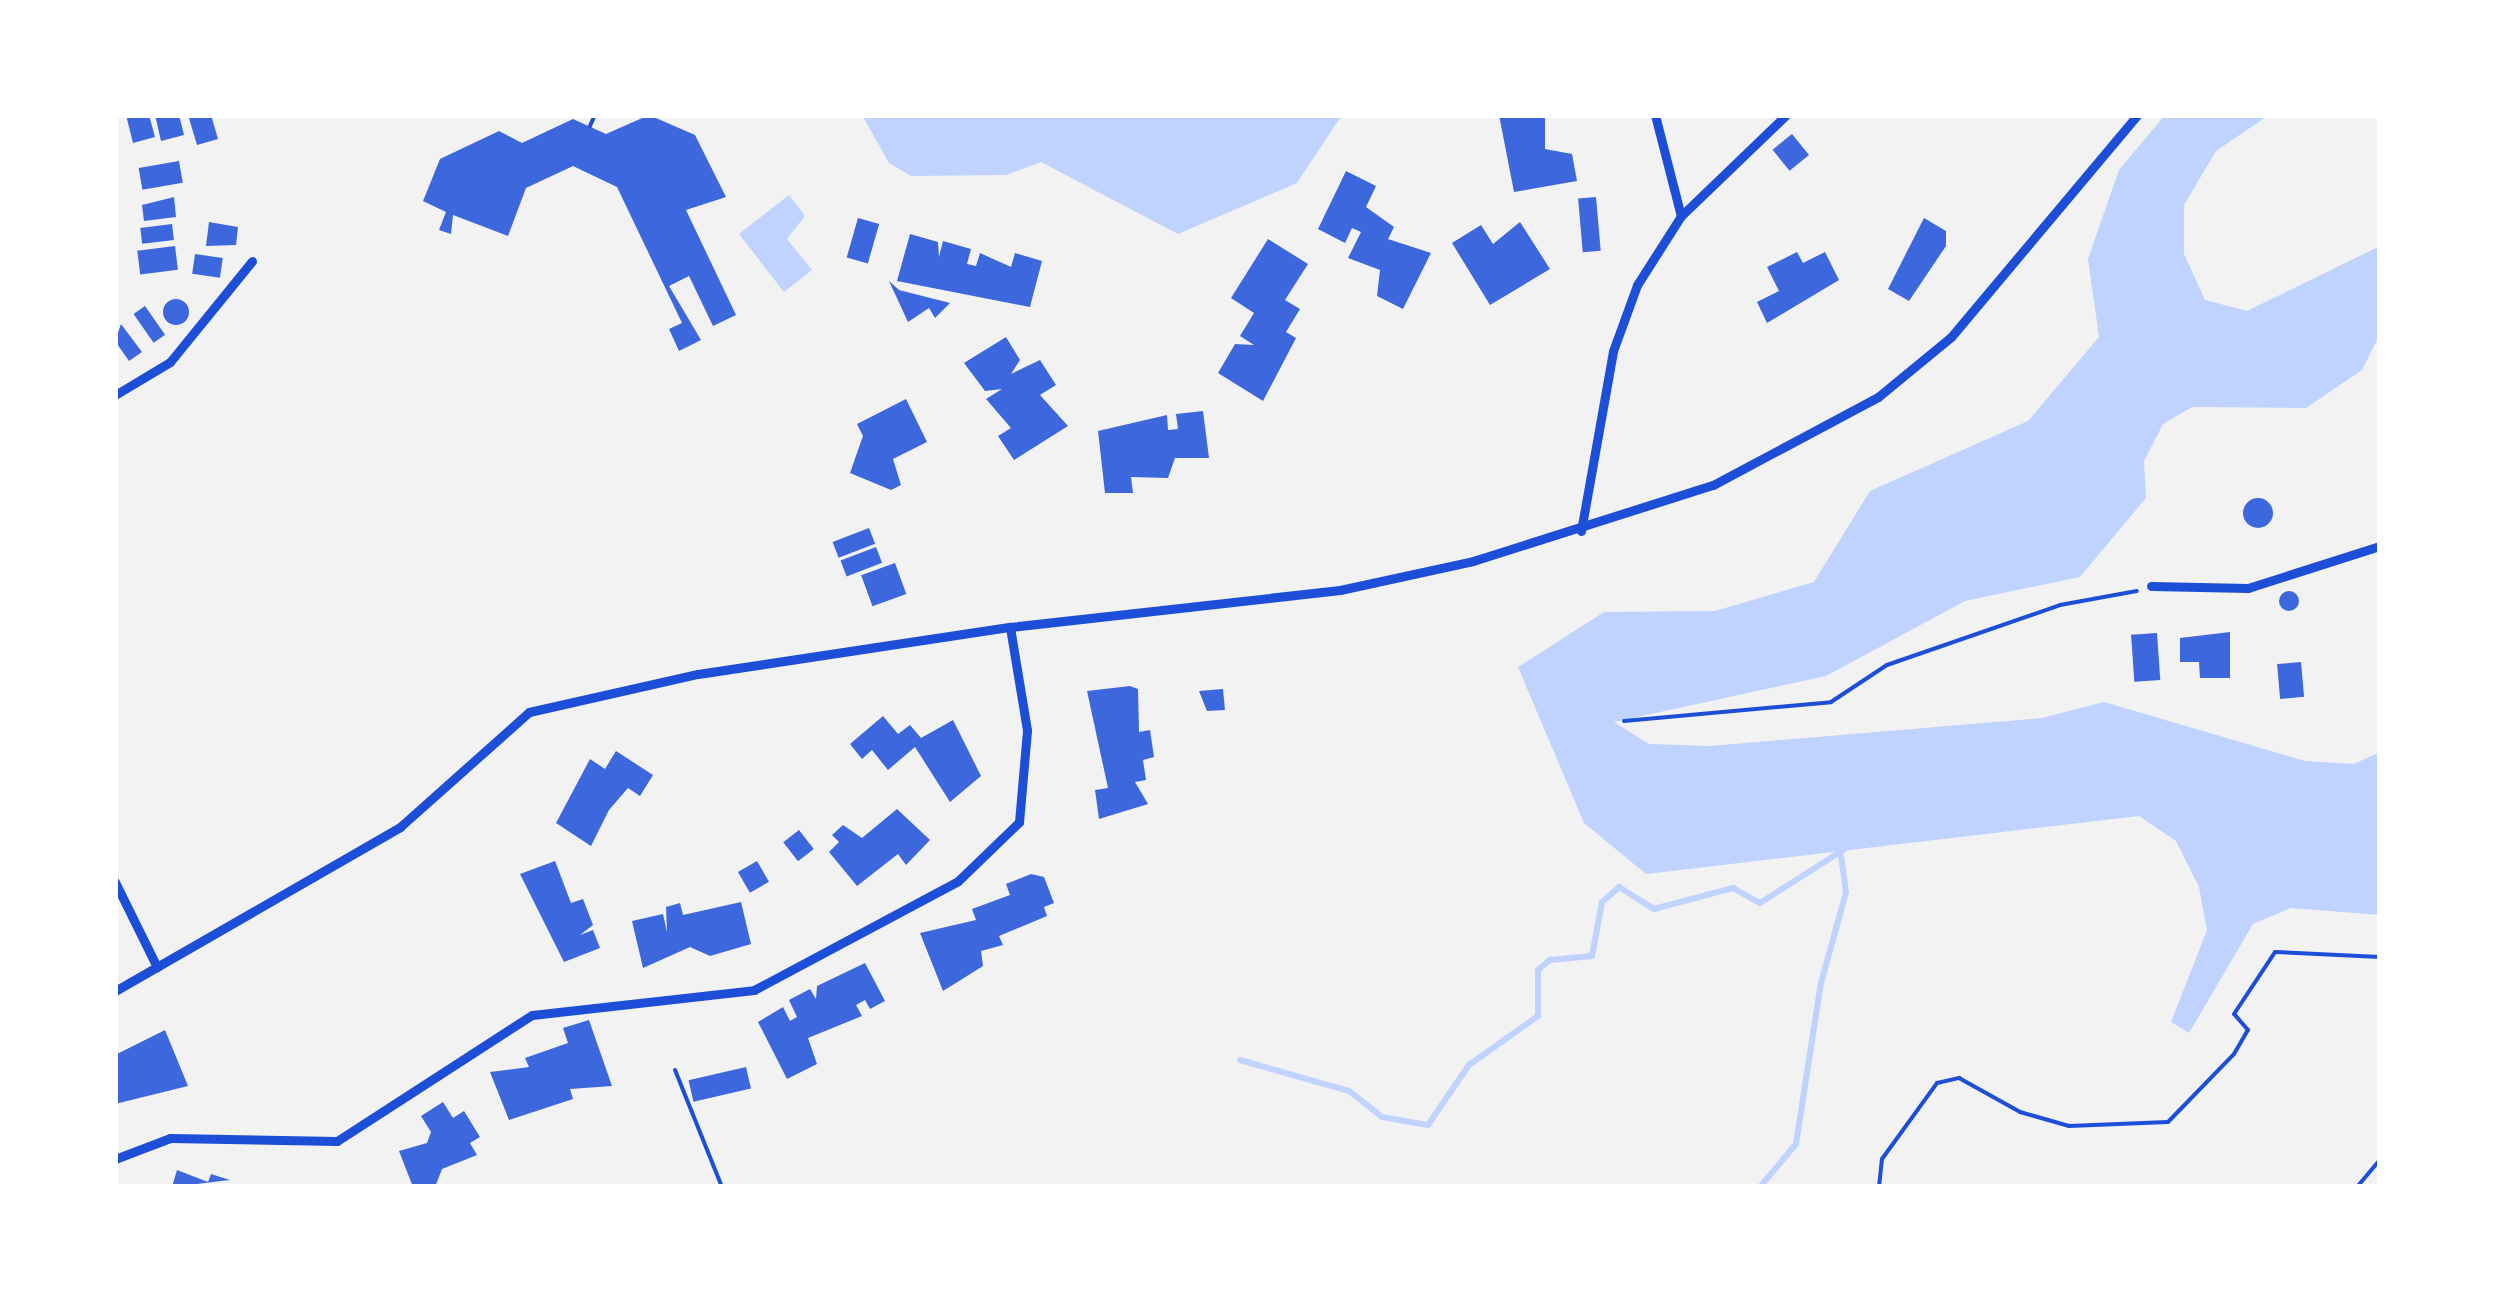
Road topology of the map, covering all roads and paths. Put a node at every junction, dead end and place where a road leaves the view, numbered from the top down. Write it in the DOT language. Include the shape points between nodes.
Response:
graph roads {
  1 [pos="594,115"];
  2 [pos="1654,115"];
  3 [pos="1786,115"];
  4 [pos="2137,115"];
  5 [pos="590,126"];
  6 [pos="1681,216"];
  7 [pos="252,261"];
  8 [pos="115,395"];
  9 [pos="1581,531"];
  10 [pos="2380,546"];
  11 [pos="2151,586"];
  12 [pos="1010,627"];
  13 [pos="1624,721"];
  14 [pos="115,882"];
  15 [pos="2380,958"];
  16 [pos="157,967"];
  17 [pos="115,990"];
  18 [pos="675,1070"];
  19 [pos="115,1158"];
  20 [pos="2380,1160"];
  21 [pos="722,1187"];
  22 [pos="1878,1187"];
  23 [pos="2357,1187"];
  1 -- 5 [label="path"];
  2 -- 6 [label="street"];
  3 -- 6 [label="street"];
  4 -- 9 [label="street" via="1951,337 1878,397 1713,485"];
  6 -- 9 [label="street" via="1636,285 1612,351"];
  7 -- 8 [label="street" via="170,362"];
  9 -- 12 [label="street" via="1340,590"];
  10 -- 11 [label="street" via="2248,588"];
  11 -- 13 [label="path" via="2060,606 1887,665 1831,702"];
  12 -- 16 [label="street" via="698,674 529,712 400,827"];
  12 -- 19 [label="street" via="1028,730 1019,822 958,880 754,990 532,1015 337,1142 170,1138"];
  14 -- 16 [label="street"];
  15 -- 22 [label="path" via="2275,952 2234,1014 2248,1030 2183,1113 2122,1126 2069,1126 2020,1112 1950,1078 1903,1124"];
  16 -- 17 [label="street"];
  18 -- 21 [label="path"];
  20 -- 23 [label="path"];
}
